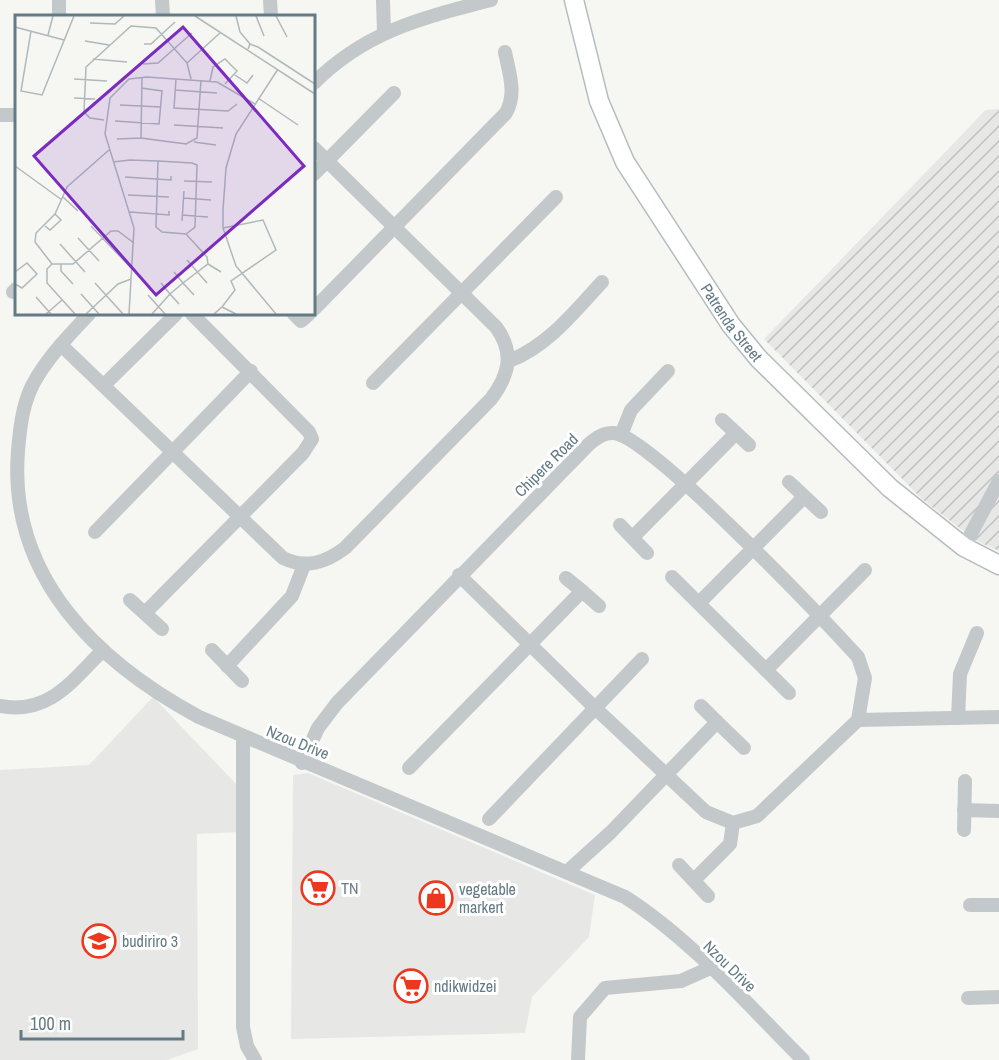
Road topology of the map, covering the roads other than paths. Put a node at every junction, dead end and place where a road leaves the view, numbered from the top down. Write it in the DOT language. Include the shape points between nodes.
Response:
graph roads {
  1 [pos="270,0"];
  2 [pos="383,0"];
  3 [pos="491,0"];
  4 [pos="574,0"];
  5 [pos="271,15"];
  6 [pos="384,32"];
  7 [pos="505,52"];
  8 [pos="315,78"];
  9 [pos="394,93"];
  10 [pos="315,149"];
  11 [pos="326,160"];
  12 [pos="315,173"];
  13 [pos="556,197"];
  14 [pos="395,228"];
  15 [pos="603,282"];
  16 [pos="461,292"];
  17 [pos="315,308"];
  18 [pos="88,315"];
  19 [pos="175,315"];
  20 [pos="193,315"];
  21 [pos="295,315"];
  22 [pos="308,315"];
  23 [pos="61,345"];
  24 [pos="509,361"];
  25 [pos="668,370"];
  26 [pos="251,371"];
  27 [pos="373,383"];
  28 [pos="104,385"];
  29 [pos="722,420"];
  30 [pos="736,433"];
  31 [pos="621,435"];
  32 [pos="748,444"];
  33 [pos="174,452"];
  34 [pos="999,481"];
  35 [pos="789,482"];
  36 [pos="686,484"];
  37 [pos="804,497"];
  38 [pos="821,512"];
  39 [pos="239,516"];
  40 [pos="620,525"];
  41 [pos="95,532"];
  42 [pos="633,537"];
  43 [pos="964,547"];
  44 [pos="752,549"];
  45 [pos="647,553"];
  46 [pos="304,565"];
  47 [pos="999,565"];
  48 [pos="865,570"];
  49 [pos="459,575"];
  50 [pos="672,577"];
  51 [pos="566,578"];
  52 [pos="582,591"];
  53 [pos="130,600"];
  54 [pos="699,603"];
  55 [pos="599,606"];
  56 [pos="145,613"];
  57 [pos="819,616"];
  58 [pos="162,629"];
  59 [pos="977,633"];
  60 [pos="531,645"];
  61 [pos="103,650"];
  62 [pos="212,650"];
  63 [pos="642,658"];
  64 [pos="227,666"];
  65 [pos="766,670"];
  66 [pos="242,681"];
  67 [pos="789,693"];
  68 [pos="0,706"];
  69 [pos="701,706"];
  70 [pos="594,707"];
  71 [pos="860,714"];
  72 [pos="999,717"];
  73 [pos="958,718"];
  74 [pos="717,722"];
  75 [pos="243,737"];
  76 [pos="744,748"];
  77 [pos="302,763"];
  78 [pos="409,768"];
  79 [pos="666,774"];
  80 [pos="965,781"];
  81 [pos="964,810"];
  82 [pos="999,811"];
  83 [pos="489,819"];
  84 [pos="733,823"];
  85 [pos="964,830"];
  86 [pos="679,865"];
  87 [pos="568,871"];
  88 [pos="694,880"];
  89 [pos="708,896"];
  90 [pos="970,904"];
  91 [pos="999,905"];
  92 [pos="710,968"];
  93 [pos="999,997"];
  94 [pos="968,998"];
  95 [pos="255,1060"];
  96 [pos="578,1060"];
  97 [pos="803,1060"];
  1 -- 5 [label="street"];
  2 -- 6 [label="street"];
  3 -- 6 [label="street"];
  4 -- 43 [label="street, Patrenda Street" via="609,130 625,162 731,325 759,359 890,488"];
  6 -- 8 [label="street"];
  7 -- 14 [label="street" via="512,90 512,102 506,113"];
  9 -- 11 [label="street"];
  10 -- 11 [label="street"];
  11 -- 12 [label="street"];
  11 -- 14 [label="street"];
  13 -- 16 [label="street"];
  14 -- 16 [label="street"];
  14 -- 17 [label="street"];
  15 -- 24 [label="street" via="546,341"];
  16 -- 24 [label="street" via="503,337"];
  16 -- 27 [label="street"];
  18 -- 23 [label="street, Nzou Drive"];
  19 -- 28 [label="street"];
  20 -- 26 [label="street"];
  21 -- 22 [label="street" via="301,321"];
  23 -- 28 [label="street"];
  23 -- 61 [label="street, Nzou Drive" via="36,377 25,404 19,440 18,494 41,574"];
  24 -- 46 [label="street" via="502,385 491,399 345,548 332,558"];
  25 -- 31 [label="street" via="632,410"];
  26 -- 33 [label="street"];
  26 -- 39 [label="street" via="312,439 303,453"];
  28 -- 33 [label="street"];
  29 -- 30 [label="street"];
  30 -- 32 [label="street"];
  30 -- 36 [label="street"];
  31 -- 36 [label="street"];
  31 -- 49 [label="street, Chipere Road" via="596,438"];
  33 -- 39 [label="street"];
  33 -- 41 [label="street"];
  34 -- 43 [label="street"];
  35 -- 37 [label="street"];
  36 -- 42 [label="street"];
  36 -- 44 [label="street"];
  37 -- 38 [label="street"];
  37 -- 44 [label="street"];
  39 -- 46 [label="street" via="283,558"];
  39 -- 56 [label="street"];
  40 -- 42 [label="street"];
  42 -- 45 [label="street"];
  43 -- 47 [label="street, Patrenda Street"];
  44 -- 54 [label="street"];
  44 -- 57 [label="street"];
  46 -- 64 [label="street" via="292,596"];
  48 -- 57 [label="street"];
  49 -- 60 [label="street"];
  49 -- 77 [label="street, Chipere Road" via="337,703 318,728"];
  50 -- 54 [label="street"];
  51 -- 52 [label="street"];
  52 -- 55 [label="street"];
  52 -- 60 [label="street"];
  53 -- 56 [label="street"];
  54 -- 65 [label="street"];
  56 -- 58 [label="street"];
  57 -- 65 [label="street"];
  57 -- 71 [label="street" via="863,666"];
  59 -- 73 [label="street" via="960,674"];
  60 -- 70 [label="street"];
  60 -- 78 [label="street"];
  61 -- 68 [label="street" via="44,703"];
  61 -- 75 [label="street, Nzou Drive" via="160,696"];
  62 -- 64 [label="street"];
  63 -- 70 [label="street"];
  64 -- 66 [label="street"];
  65 -- 67 [label="street"];
  69 -- 74 [label="street"];
  70 -- 79 [label="street"];
  70 -- 83 [label="street"];
  71 -- 73 [label="street"];
  71 -- 84 [label="street" via="766,811"];
  72 -- 73 [label="street"];
  74 -- 76 [label="street"];
  74 -- 79 [label="street"];
  75 -- 77 [label="street, Nzou Drive"];
  75 -- 95 [label="street" via="243,1027"];
  77 -- 87 [label="street, Nzou Drive"];
  79 -- 84 [label="street" via="706,812"];
  79 -- 87 [label="street"];
  80 -- 81 [label="street"];
  81 -- 82 [label="street"];
  81 -- 85 [label="street"];
  84 -- 88 [label="street" via="730,844"];
  86 -- 88 [label="street"];
  87 -- 92 [label="street, Nzou Drive" via="646,911"];
  88 -- 89 [label="street"];
  90 -- 91 [label="street"];
  92 -- 96 [label="street" via="681,981 605,987 580,1017"];
  92 -- 97 [label="street, Nzou Drive"];
  93 -- 94 [label="street"];
}
